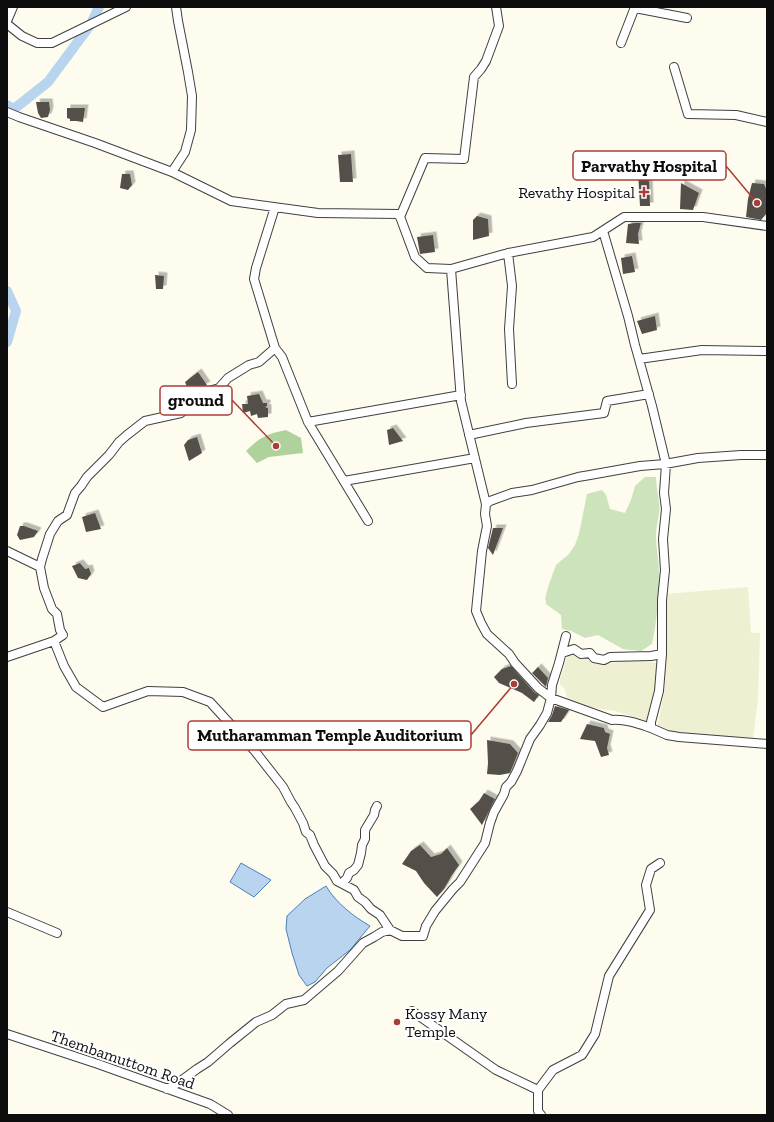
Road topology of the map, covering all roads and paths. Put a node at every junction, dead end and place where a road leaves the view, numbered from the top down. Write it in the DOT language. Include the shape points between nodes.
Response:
graph roads {
  1 [pos="13,7"];
  2 [pos="126,7"];
  3 [pos="176,7"];
  4 [pos="496,7"];
  5 [pos="635,8"];
  6 [pos="687,18"];
  7 [pos="7,22"];
  8 [pos="621,42"];
  9 [pos="674,67"];
  10 [pos="7,112"];
  11 [pos="767,122"];
  12 [pos="172,172"];
  13 [pos="275,207"];
  14 [pos="400,217"];
  15 [pos="767,226"];
  16 [pos="603,231"];
  17 [pos="508,253"];
  18 [pos="451,269"];
  19 [pos="275,348"];
  20 [pos="767,351"];
  21 [pos="639,359"];
  22 [pos="512,384"];
  23 [pos="649,394"];
  24 [pos="460,396"];
  25 [pos="308,422"];
  26 [pos="469,435"];
  27 [pos="767,455"];
  28 [pos="475,458"];
  29 [pos="665,464"];
  30 [pos="344,481"];
  31 [pos="486,504"];
  32 [pos="368,521"];
  33 [pos="7,551"];
  34 [pos="40,567"];
  35 [pos="566,636"];
  36 [pos="54,641"];
  37 [pos="562,653"];
  38 [pos="662,654"];
  39 [pos="7,657"];
  40 [pos="551,698"];
  41 [pos="651,728"];
  42 [pos="767,744"];
  43 [pos="377,806"];
  44 [pos="660,863"];
  45 [pos="342,883"];
  46 [pos="7,912"];
  47 [pos="390,930"];
  48 [pos="57,933"];
  49 [pos="412,1011"];
  50 [pos="7,1034"];
  51 [pos="167,1089"];
  52 [pos="538,1090"];
  53 [pos="228,1115"];
  54 [pos="541,1115"];
  1 -- 7 [label="street"];
  2 -- 7 [label="street" via="52,43 37,42 22,36"];
  3 -- 12 [label="street" via="192,96 191,130 185,152"];
  4 -- 14 [label="street" via="499,26 486,61 474,77 464,159 425,158"];
  5 -- 6 [label="street"];
  5 -- 8 [label="street"];
  9 -- 11 [label="street" via="688,114 736,115"];
  10 -- 12 [label="street"];
  12 -- 13 [label="street" via="230,201"];
  13 -- 14 [label="street" via="318,213 398,214"];
  13 -- 19 [label="street" via="254,280"];
  14 -- 18 [label="street" via="415,257 427,268"];
  15 -- 16 [label="street" via="703,217 624,217"];
  16 -- 17 [label="street" via="593,237"];
  16 -- 21 [label="street"];
  17 -- 18 [label="street"];
  17 -- 22 [label="street" via="512,286 509,329"];
  18 -- 24 [label="street"];
  19 -- 25 [label="street" via="282,357"];
  19 -- 34 [label="street" via="259,362 228,378 219,388 206,392 200,400 190,404 181,413 145,421 119,442 75,493 67,515 58,521 50,534"];
  20 -- 21 [label="street" via="702,350"];
  21 -- 23 [label="street"];
  23 -- 26 [label="street" via="607,401 604,414 526,422"];
  23 -- 29 [label="street"];
  24 -- 25 [label="street"];
  24 -- 26 [label="street"];
  25 -- 30 [label="street"];
  26 -- 28 [label="street"];
  27 -- 29 [label="street" via="698,458"];
  28 -- 30 [label="street"];
  28 -- 31 [label="street"];
  29 -- 31 [label="street" via="578,477 512,493"];
  29 -- 38 [label="street" via="666,509 663,539 666,570 662,600"];
  30 -- 32 [label="street"];
  31 -- 40 [label="street" via="487,526 476,610 487,634 509,654 538,688"];
  33 -- 34 [label="street"];
  34 -- 36 [label="street" via="44,588 52,609 57,614 63,635"];
  35 -- 37 [label="street"];
  36 -- 39 [label="street"];
  36 -- 45 [label="street" via="76,687 103,707 148,691 183,692 210,702 254,750 283,787 325,866 337,881"];
  37 -- 38 [label="street" via="574,649 581,654 590,653 594,658 604,660 610,657"];
  37 -- 40 [label="street" via="552,685"];
  38 -- 41 [label="street" via="659,691"];
  40 -- 41 [label="street" via="612,720 621,719"];
  40 -- 47 [label="street" via="547,713 530,739 517,771 494,812 485,843 467,873 435,911 423,936 402,936"];
  41 -- 42 [label="street" via="679,738"];
  43 -- 45 [label="street" via="365,830 358,865"];
  44 -- 52 [label="street" via="652,869 646,884 650,910 609,976 595,1034 582,1055 553,1070"];
  45 -- 47 [label="street" via="354,890 358,897 380,915"];
  46 -- 48 [label="street"];
  47 -- 51 [label="street" via="363,943 338,971 304,1000 286,1004 272,1015 256,1022 208,1062"];
  49 -- 52 [label="street" via="496,1070"];
  50 -- 51 [label="street, Thembamuttom Road"];
  51 -- 53 [label="street, Thembamuttom Road" via="210,1104"];
  52 -- 54 [label="street" via="538,1111"];
}
